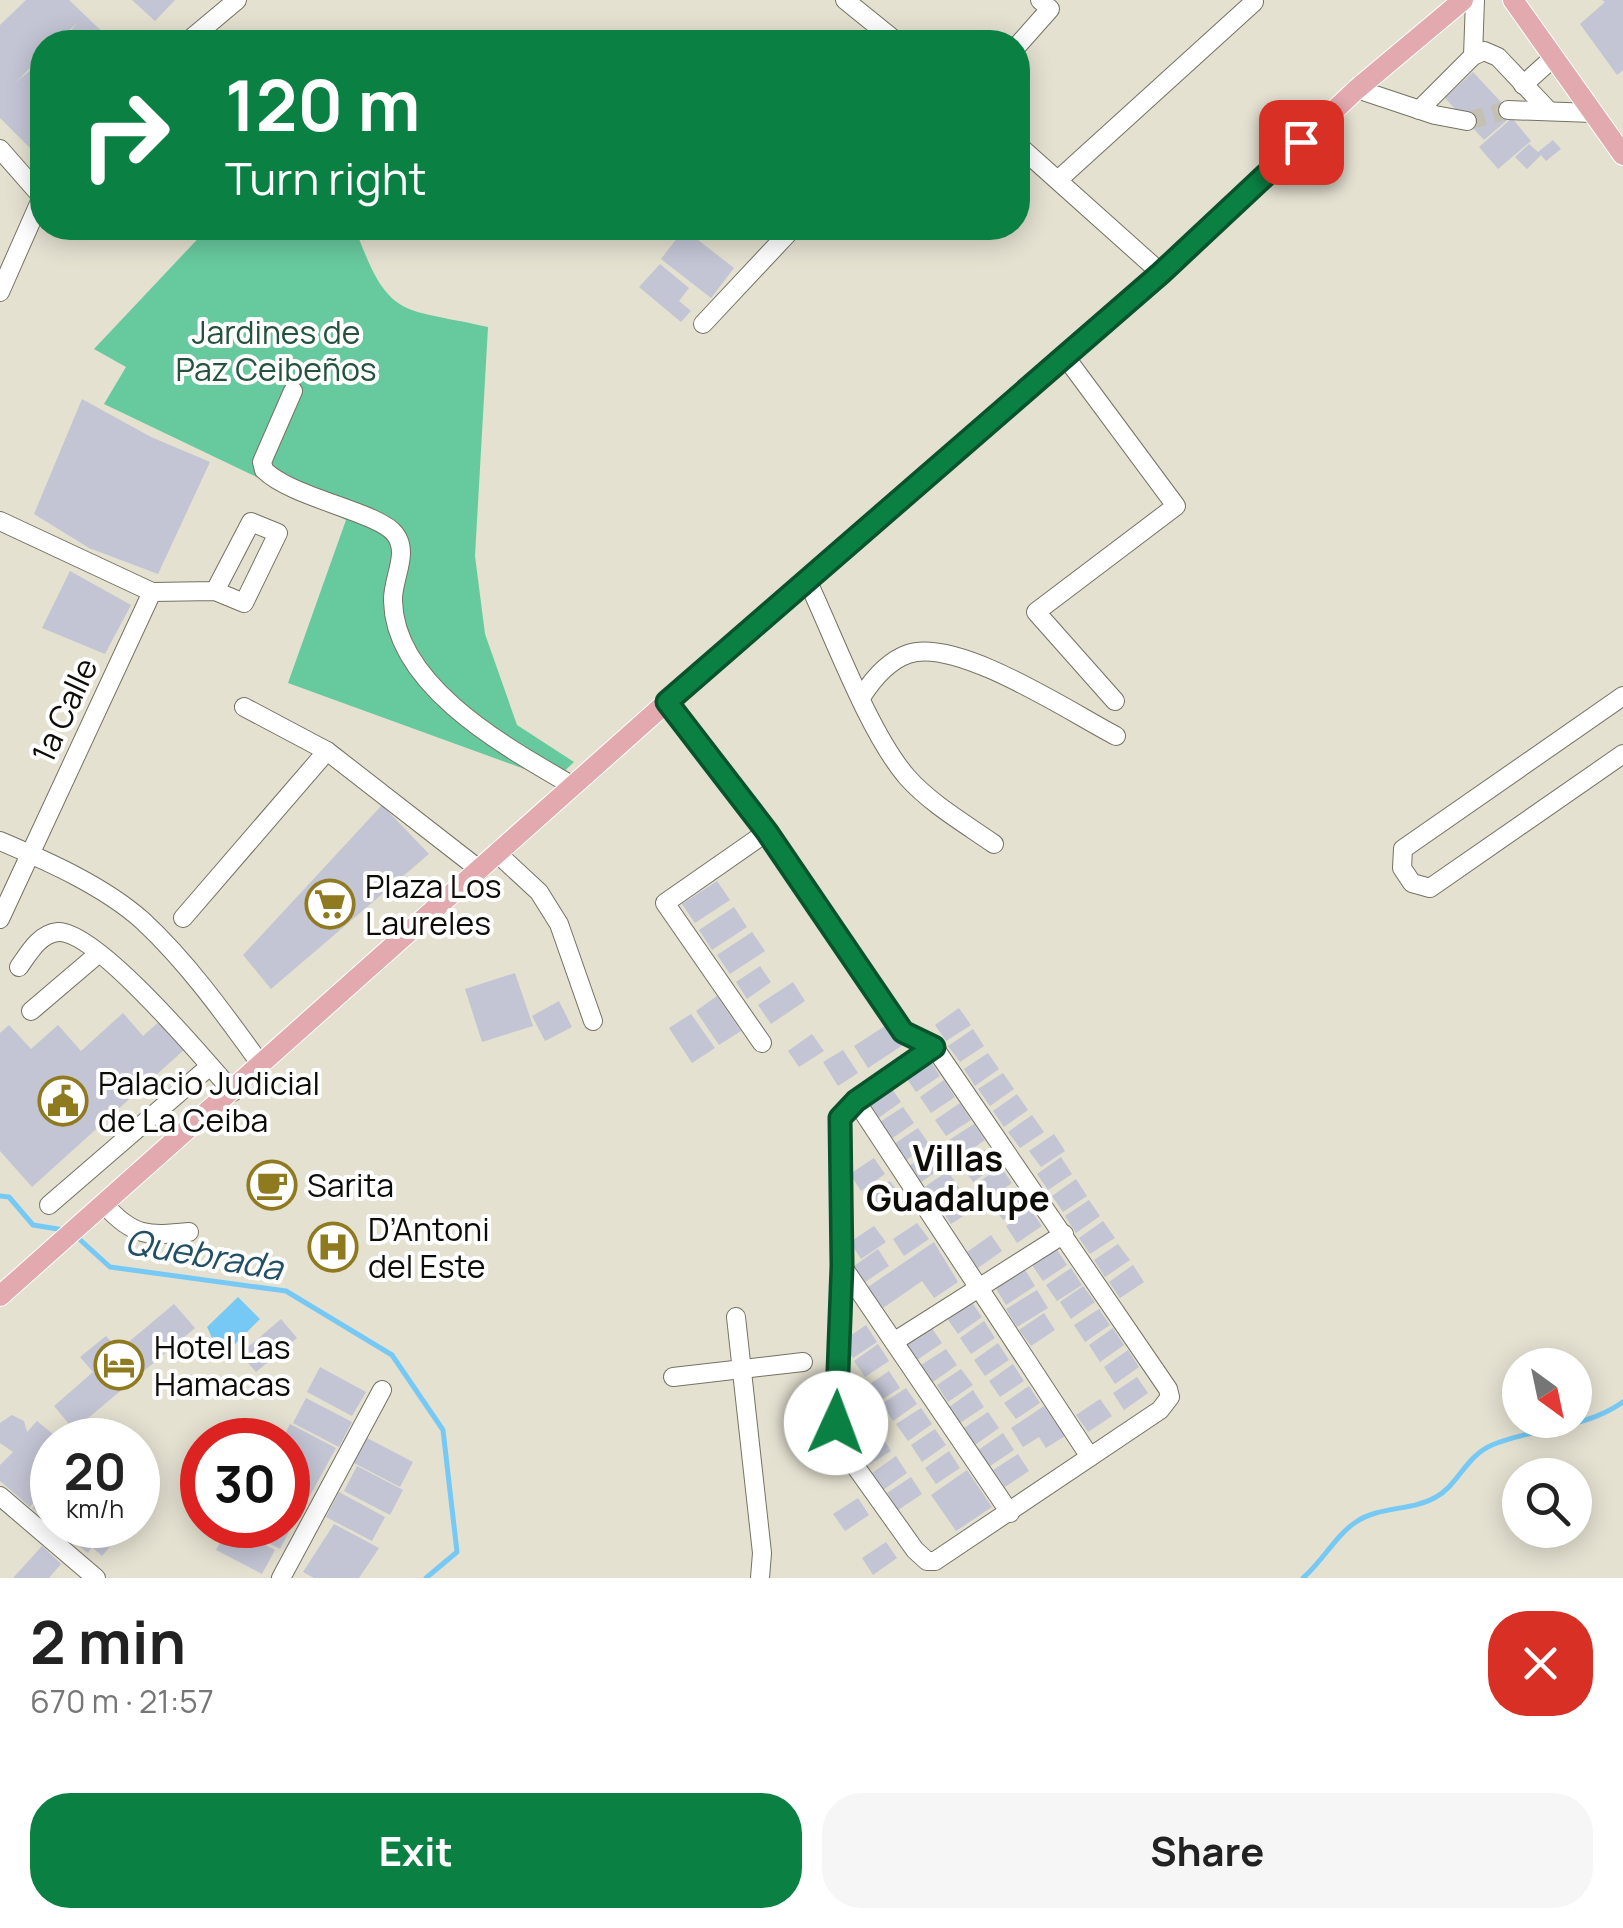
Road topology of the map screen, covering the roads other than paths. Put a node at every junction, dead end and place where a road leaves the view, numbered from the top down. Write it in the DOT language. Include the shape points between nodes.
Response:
graph roads {
  1 [pos="237,0"];
  2 [pos="845,0"];
  3 [pos="1040,0"];
  4 [pos="1463,0"];
  5 [pos="1474,0"];
  6 [pos="1514,0"];
  7 [pos="1254,2"];
  8 [pos="201,30"];
  9 [pos="881,30"];
  10 [pos="1030,32"];
  11 [pos="1473,56"];
  12 [pos="1554,57"];
  13 [pos="1522,85"];
  14 [pos="1357,90"];
  15 [pos="1419,110"];
  16 [pos="1508,110"];
  17 [pos="1549,111"];
  18 [pos="1593,113"];
  19 [pos="1467,121"];
  20 [pos="0,149"];
  21 [pos="1623,155"];
  22 [pos="1030,156"];
  23 [pos="1058,180"];
  24 [pos="30,183"];
  25 [pos="30,223"];
  26 [pos="781,240"];
  27 [pos="1161,273"];
  28 [pos="0,292"];
  29 [pos="703,324"];
  30 [pos="1064,355"];
  31 [pos="293,391"];
  32 [pos="0,521"];
  33 [pos="808,582"];
  34 [pos="215,591"];
  35 [pos="152,592"];
  36 [pos="862,696"];
  37 [pos="1623,696"];
  38 [pos="1115,701"];
  39 [pos="667,702"];
  40 [pos="244,708"];
  41 [pos="1116,736"];
  42 [pos="327,751"];
  43 [pos="1623,754"];
  44 [pos="573,786"];
  45 [pos="767,832"];
  46 [pos="0,841"];
  47 [pos="994,844"];
  48 [pos="31,854"];
  49 [pos="498,854"];
  50 [pos="480,870"];
  51 [pos="183,918"];
  52 [pos="0,919"];
  53 [pos="98,954"];
  54 [pos="19,967"];
  55 [pos="31,1011"];
  56 [pos="593,1020"];
  57 [pos="762,1043"];
  58 [pos="934,1047"];
  59 [pos="210,1066"];
  60 [pos="262,1066"];
  61 [pos="233,1092"];
  62 [pos="856,1101"];
  63 [pos="49,1205"];
  64 [pos="101,1208"];
  65 [pos="189,1232"];
  66 [pos="1064,1234"];
  67 [pos="842,1266"];
  68 [pos="978,1288"];
  69 [pos="0,1296"];
  70 [pos="736,1317"];
  71 [pos="895,1342"];
  72 [pos="803,1362"];
  73 [pos="741,1369"];
  74 [pos="673,1377"];
  75 [pos="382,1390"];
  76 [pos="1090,1456"];
  77 [pos="0,1496"];
  78 [pos="1010,1512"];
  79 [pos="79,1563"];
  80 [pos="66,1578"];
  81 [pos="96,1578"];
  82 [pos="281,1578"];
  83 [pos="760,1578"];
  1 -- 8 [label="street"];
  2 -- 9 [label="street"];
  3 -- 10 [label="street" via="1050,9"];
  4 -- 14 [label="main road"];
  5 -- 11 [label="street"];
  6 -- 12 [label="main road"];
  7 -- 23 [label="street"];
  11 -- 13 [label="street" via="1484,51 1498,57"];
  11 -- 15 [label="street"];
  12 -- 13 [label="street"];
  12 -- 18 [label="main road"];
  13 -- 17 [label="street"];
  14 -- 15 [label="street"];
  14 -- 27 [label="main road"];
  15 -- 19 [label="street"];
  16 -- 17 [label="street"];
  17 -- 18 [label="street"];
  18 -- 21 [label="main road"];
  20 -- 24 [label="street"];
  22 -- 23 [label="street"];
  23 -- 27 [label="street"];
  25 -- 28 [label="street"];
  26 -- 29 [label="street"];
  27 -- 30 [label="main road"];
  30 -- 33 [label="main road"];
  30 -- 38 [label="street" via="1176,506 1036,612"];
  31 -- 44 [label="street" via="264,470 396,535 401,550 393,601 402,642 421,677 519,755"];
  32 -- 35 [label="street"];
  33 -- 36 [label="street"];
  33 -- 39 [label="main road"];
  34 -- 35 [label="street"];
  35 -- 48 [label="street, 1a Calle"];
  36 -- 41 [label="street" via="906,654 938,650 994,670"];
  36 -- 47 [label="street" via="907,776"];
  37 -- 43 [label="street" via="1403,850 1402,868 1412,883 1430,888"];
  39 -- 44 [label="main road"];
  39 -- 45 [label="street"];
  40 -- 42 [label="street"];
  42 -- 50 [label="street"];
  42 -- 51 [label="street"];
  44 -- 49 [label="main road"];
  45 -- 57 [label="street" via="665,902"];
  45 -- 58 [label="street" via="903,1032"];
  46 -- 48 [label="street"];
  48 -- 52 [label="street, 1a Calle"];
  48 -- 60 [label="street" via="141,919 208,992"];
  49 -- 50 [label="main road"];
  49 -- 56 [label="street" via="539,892 559,924"];
  50 -- 60 [label="main road"];
  53 -- 54 [label="street" via="76,935 56,932 37,942"];
  53 -- 55 [label="street"];
  53 -- 59 [label="street"];
  58 -- 62 [label="street"];
  58 -- 66 [label="street"];
  59 -- 61 [label="street"];
  59 -- 63 [label="street"];
  60 -- 61 [label="main road"];
  61 -- 64 [label="main road"];
  62 -- 67 [label="street" via="840,1118"];
  62 -- 68 [label="street"];
  64 -- 65 [label="street" via="137,1232"];
  64 -- 69 [label="main road"];
  66 -- 68 [label="street"];
  66 -- 76 [label="street" via="1170,1396 1160,1410"];
  67 -- 71 [label="street"];
  67 -- 78 [label="street" via="836,1423 848,1456 927,1561 945,1558"];
  68 -- 71 [label="street"];
  68 -- 76 [label="street"];
  70 -- 73 [label="street"];
  71 -- 78 [label="street"];
  72 -- 73 [label="street"];
  73 -- 74 [label="street"];
  73 -- 83 [label="street"];
  75 -- 82 [label="street"];
  76 -- 78 [label="street"];
  77 -- 79 [label="street"];
  79 -- 80 [label="street"];
  79 -- 81 [label="street"];
}
